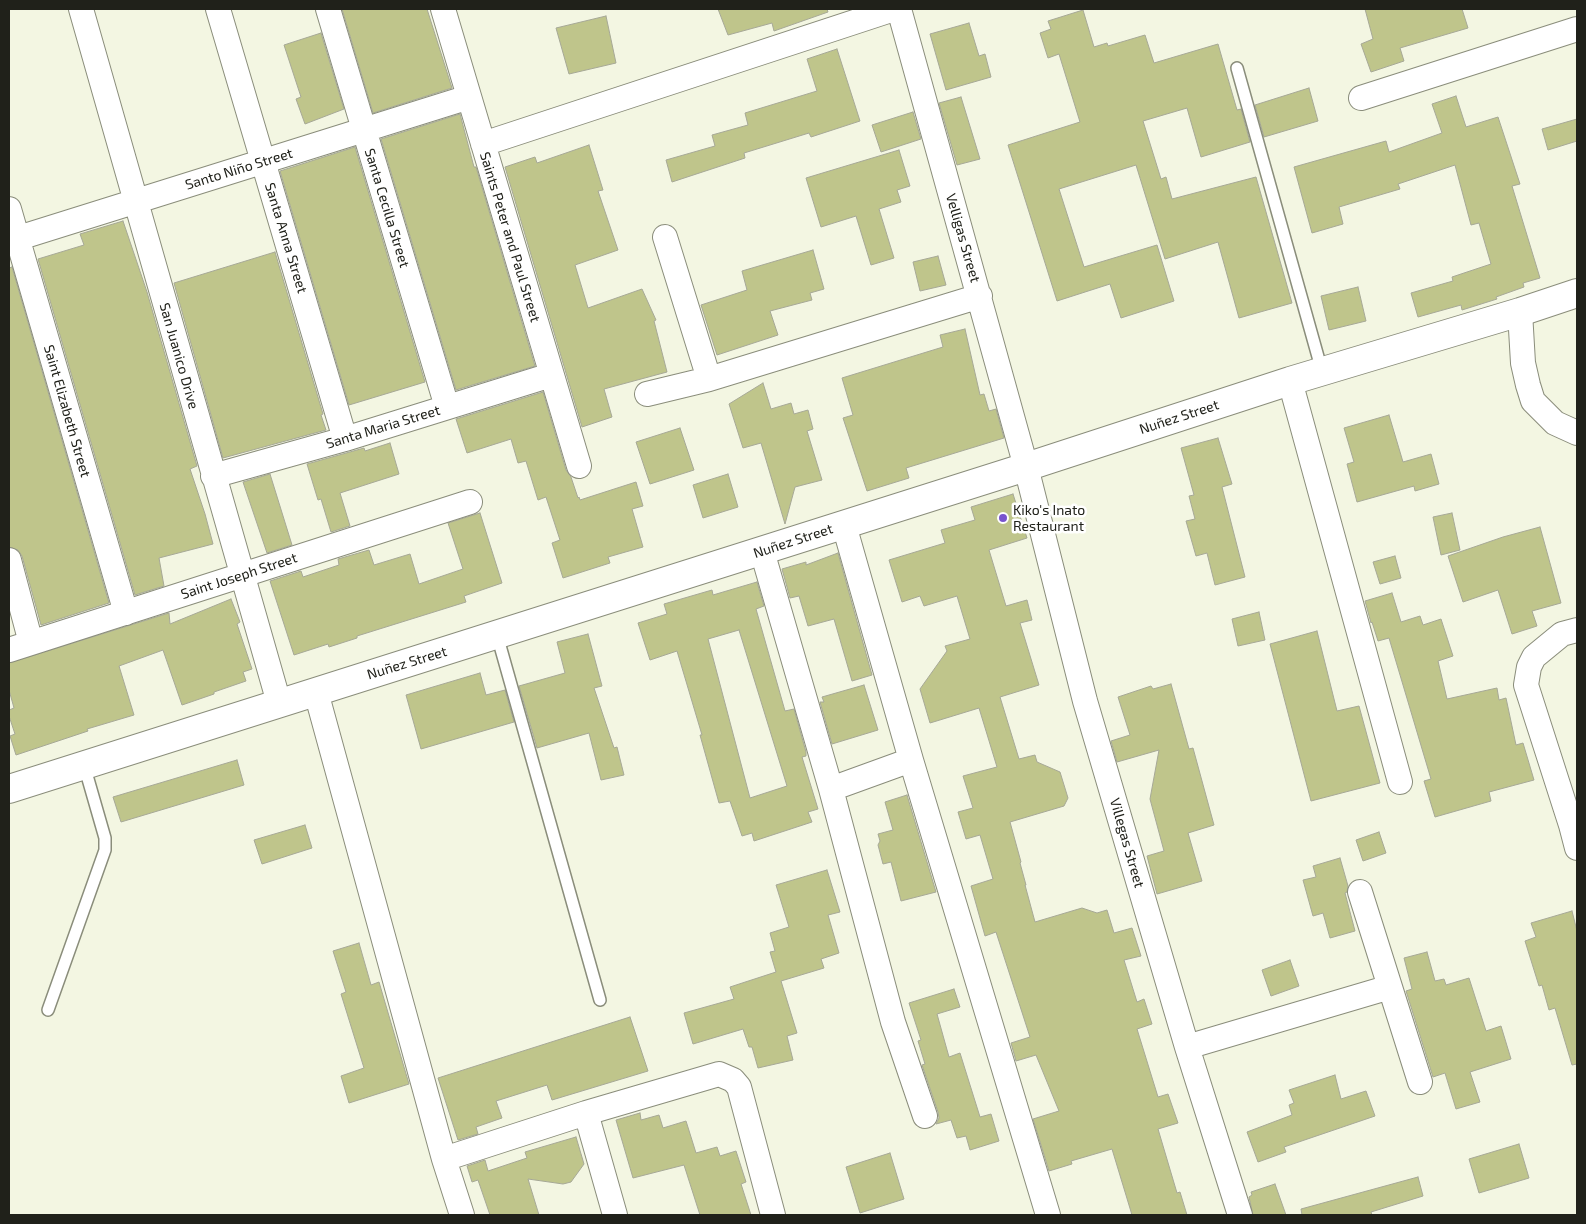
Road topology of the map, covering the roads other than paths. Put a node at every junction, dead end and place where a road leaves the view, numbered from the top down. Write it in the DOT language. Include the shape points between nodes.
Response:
graph roads {
  1 [pos="81,9"];
  2 [pos="218,9"];
  3 [pos="328,9"];
  4 [pos="443,9"];
  5 [pos="894,9"];
  6 [pos="899,9"];
  7 [pos="1577,28"];
  8 [pos="1237,68"];
  9 [pos="469,98"];
  10 [pos="1362,98"];
  11 [pos="364,130"];
  12 [pos="483,144"];
  13 [pos="263,162"];
  14 [pos="135,202"];
  15 [pos="9,209"];
  16 [pos="665,236"];
  17 [pos="13,240"];
  18 [pos="1577,293"];
  19 [pos="980,296"];
  20 [pos="1520,312"];
  21 [pos="1322,371"];
  22 [pos="551,375"];
  23 [pos="708,378"];
  24 [pos="1290,381"];
  25 [pos="647,394"];
  26 [pos="446,408"];
  27 [pos="1577,433"];
  28 [pos="345,438"];
  29 [pos="579,466"];
  30 [pos="1026,467"];
  31 [pos="213,476"];
  32 [pos="470,502"];
  33 [pos="844,524"];
  34 [pos="762,550"];
  35 [pos="9,560"];
  36 [pos="242,576"];
  37 [pos="126,613"];
  38 [pos="1577,630"];
  39 [pos="497,634"];
  40 [pos="31,643"];
  41 [pos="9,650"];
  42 [pos="316,692"];
  43 [pos="279,703"];
  44 [pos="911,760"];
  45 [pos="84,765"];
  46 [pos="1400,782"];
  47 [pos="9,788"];
  48 [pos="831,790"];
  49 [pos="1574,824"];
  50 [pos="1577,848"];
  51 [pos="1360,892"];
  52 [pos="1390,987"];
  53 [pos="600,1000"];
  54 [pos="48,1010"];
  55 [pos="1187,1048"];
  56 [pos="1420,1082"];
  57 [pos="586,1113"];
  58 [pos="925,1116"];
  59 [pos="444,1159"];
  60 [pos="462,1215"];
  61 [pos="615,1215"];
  62 [pos="773,1215"];
  63 [pos="1048,1215"];
  64 [pos="1240,1215"];
  1 -- 14 [label="street, San Juanico Drive"];
  2 -- 13 [label="street, Santa Anna Street"];
  3 -- 11 [label="street, Santa Cecilla Street"];
  4 -- 9 [label="street, Saints Peter and Paul Street"];
  5 -- 12 [label="street"];
  6 -- 19 [label="street, Velligas Street"];
  7 -- 10 [label="street"];
  8 -- 21 [label="lane"];
  9 -- 11 [label="street, Santo Niño Street"];
  9 -- 12 [label="street, Saints Peter and Paul Street"];
  11 -- 13 [label="street, Santo Niño Street"];
  11 -- 26 [label="street, Santa Cecilla Street"];
  12 -- 22 [label="street, Saints Peter and Paul Street"];
  13 -- 14 [label="street, Santo Niño Street"];
  13 -- 28 [label="street, Santa Anna Street"];
  14 -- 17 [label="street, Santo Niño Street"];
  14 -- 31 [label="street, San Juanico Drive"];
  15 -- 17 [label="street, Saint Elizabeth Street"];
  16 -- 23 [label="street"];
  17 -- 37 [label="street, Saint Elizabeth Street"];
  18 -- 20 [label="street, Nuñez Street"];
  19 -- 23 [label="street"];
  19 -- 30 [label="street, Velligas Street"];
  20 -- 21 [label="street, Nuñez Street"];
  20 -- 27 [label="street" via="1523,363 1533,401 1555,423"];
  21 -- 24 [label="street, Nuñez Street"];
  22 -- 26 [label="street, Santa Maria Street"];
  22 -- 29 [label="street, Saints Peter and Paul Street"];
  23 -- 25 [label="street"];
  24 -- 30 [label="street, Nuñez Street"];
  24 -- 46 [label="street"];
  26 -- 28 [label="street, Santa Maria Street"];
  28 -- 31 [label="street, Santa Maria Street"];
  30 -- 33 [label="street, Nuñez Street"];
  30 -- 55 [label="street, Villegas Street" via="1085,701"];
  31 -- 36 [label="street, San Juanico Drive"];
  32 -- 36 [label="street, Saint Joseph Street"];
  33 -- 34 [label="street, Nuñez Street"];
  33 -- 44 [label="street"];
  34 -- 39 [label="street, Nuñez Street"];
  34 -- 48 [label="street"];
  35 -- 40 [label="street"];
  36 -- 37 [label="street, Saint Joseph Street"];
  36 -- 43 [label="street, San Juanico Drive"];
  37 -- 40 [label="street, Saint Joseph Street"];
  38 -- 49 [label="street" via="1562,634 1534,658 1526,685"];
  39 -- 42 [label="street, Nuñez Street"];
  39 -- 53 [label="lane"];
  40 -- 41 [label="street, Saint Joseph Street"];
  42 -- 43 [label="street, Nuñez Street"];
  42 -- 59 [label="street"];
  43 -- 45 [label="street, Nuñez Street"];
  44 -- 48 [label="street"];
  44 -- 63 [label="street"];
  45 -- 47 [label="street, Nuñez Street"];
  45 -- 54 [label="lane" via="105,838 105,850"];
  48 -- 58 [label="street" via="893,1022"];
  49 -- 50 [label="street"];
  51 -- 52 [label="street"];
  52 -- 55 [label="street"];
  52 -- 56 [label="street"];
  55 -- 64 [label="street, Villegas Street"];
  57 -- 59 [label="street"];
  57 -- 61 [label="street"];
  57 -- 62 [label="street" via="709,1076 726,1076 739,1087"];
  59 -- 60 [label="street"];
}
